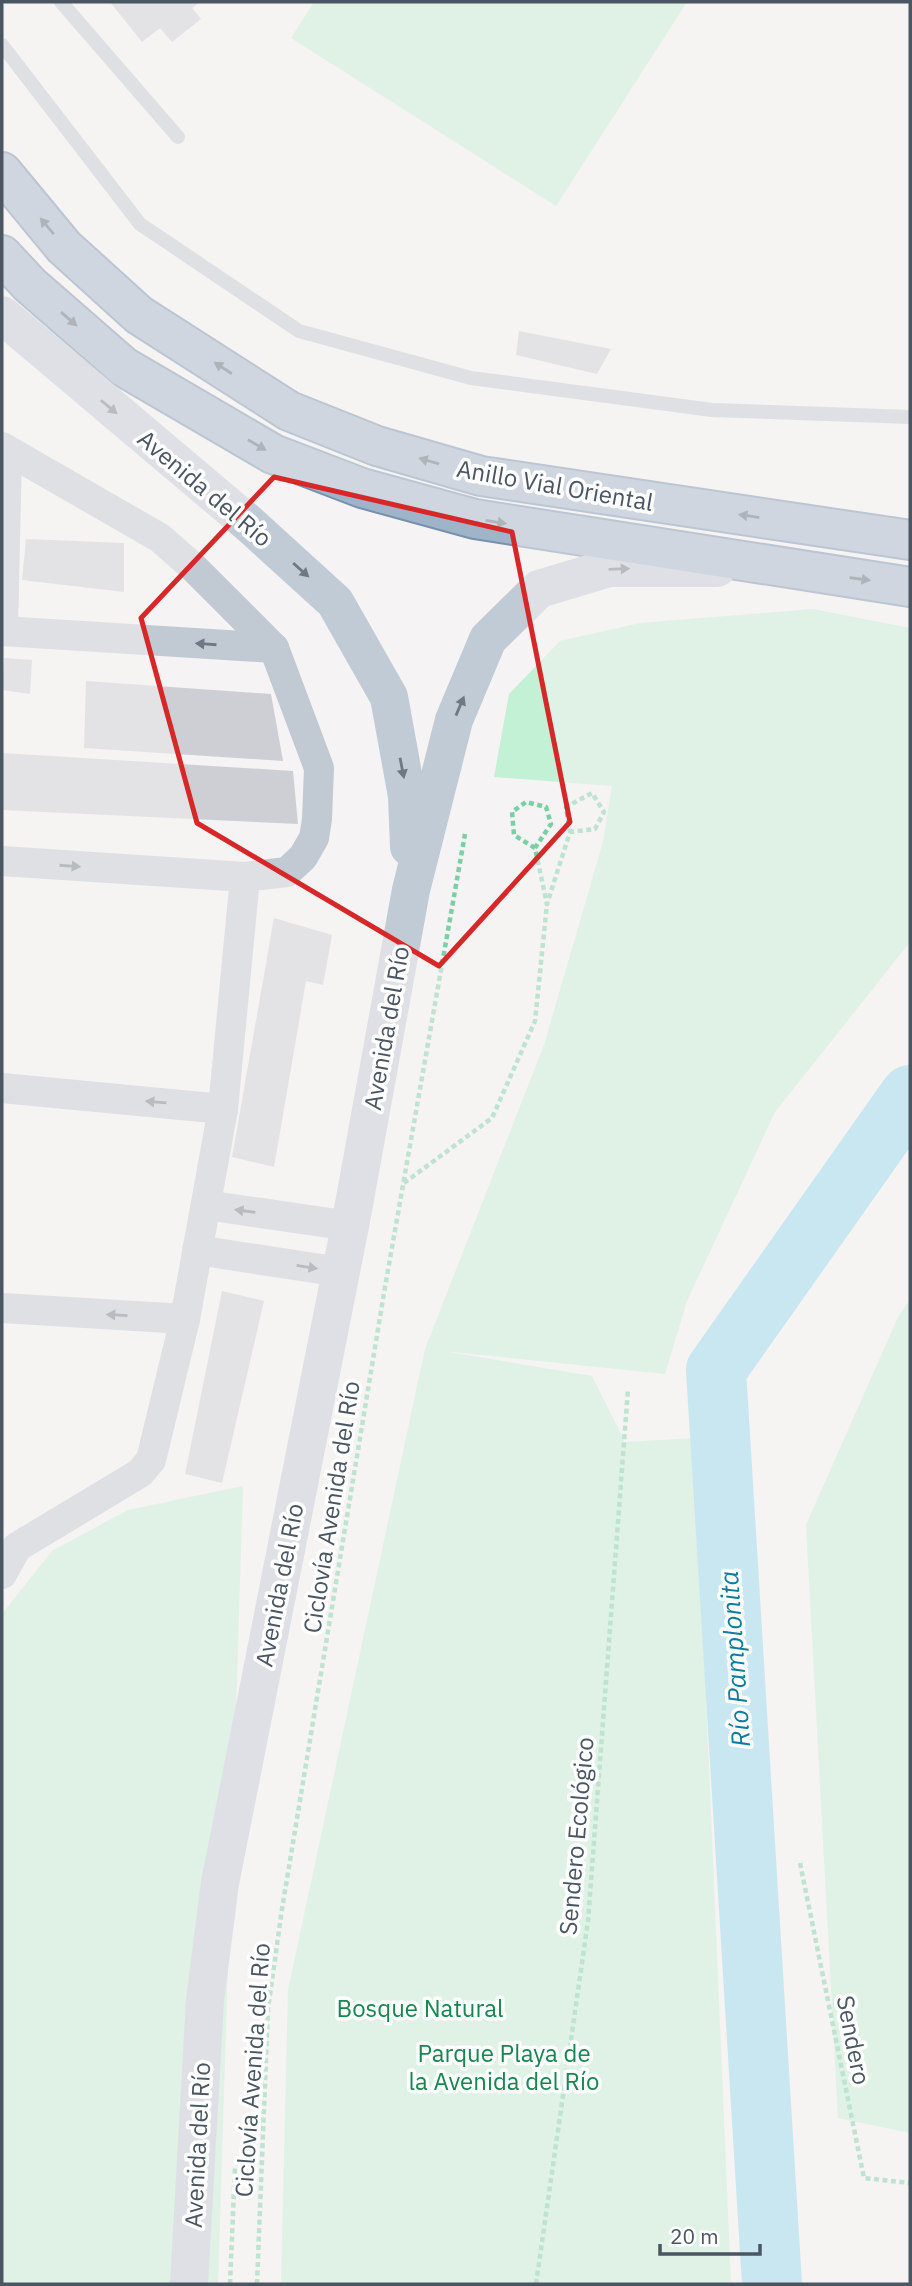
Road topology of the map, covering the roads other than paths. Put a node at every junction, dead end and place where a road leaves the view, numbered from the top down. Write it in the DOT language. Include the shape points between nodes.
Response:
graph roads {
  1 [pos="61,2"];
  2 [pos="2,45"];
  3 [pos="178,137"];
  4 [pos="2,172"];
  5 [pos="2,255"];
  6 [pos="2,314"];
  7 [pos="910,417"];
  8 [pos="5,449"];
  9 [pos="910,540"];
  10 [pos="801,570"];
  11 [pos="910,587"];
  12 [pos="2,631"];
  13 [pos="274,648"];
  14 [pos="2,861"];
  15 [pos="245,877"];
  16 [pos="411,890"];
  17 [pos="2,1088"];
  18 [pos="223,1109"];
  19 [pos="206,1205"];
  20 [pos="350,1226"];
  21 [pos="197,1250"];
  22 [pos="340,1272"];
  23 [pos="2,1308"];
  24 [pos="185,1319"];
  25 [pos="9,1546"];
  26 [pos="2,1574"];
  27 [pos="189,2284"];
  1 -- 3 [label="lane"];
  2 -- 7 [label="lane" via="140,224 299,331 484,380 712,411"];
  9 -- 4 [label="highway, Anillo Vial Oriental, one-way" via="481,476 377,446 289,411 139,315 64,247"];
  5 -- 10 [label="highway, Anillo Vial Oriental, one-way" via="124,367 273,454 362,488 475,519"];
  6 -- 16 [label="main road, Avenida del Río, one-way" via="335,602 388,697 407,796"];
  8 -- 12 [label="street"];
  8 -- 13 [label="street" via="160,538"];
  10 -- 11 [label="highway, Anillo Vial Oriental, one-way"];
  16 -- 10 [label="main road, Avenida del Río, one-way" via="454,720 488,639 539,589 610,568"];
  13 -- 12 [label="street, one-way"];
  13 -- 15 [label="street" via="319,768 317,819 314,838 287,872"];
  14 -- 15 [label="street, one-way"];
  15 -- 18 [label="street"];
  16 -- 20 [label="main road, Avenida del Río"];
  18 -- 17 [label="street, one-way"];
  18 -- 19 [label="street"];
  20 -- 19 [label="street, one-way"];
  19 -- 21 [label="street"];
  20 -- 22 [label="main road, Avenida del Río"];
  21 -- 22 [label="street, one-way"];
  21 -- 24 [label="street"];
  22 -- 27 [label="main road, Avenida del Río" via="220,1883 205,2000"];
  24 -- 23 [label="street, one-way"];
  24 -- 25 [label="street" via="152,1460 140,1473"];
  25 -- 26 [label="street"];
}
